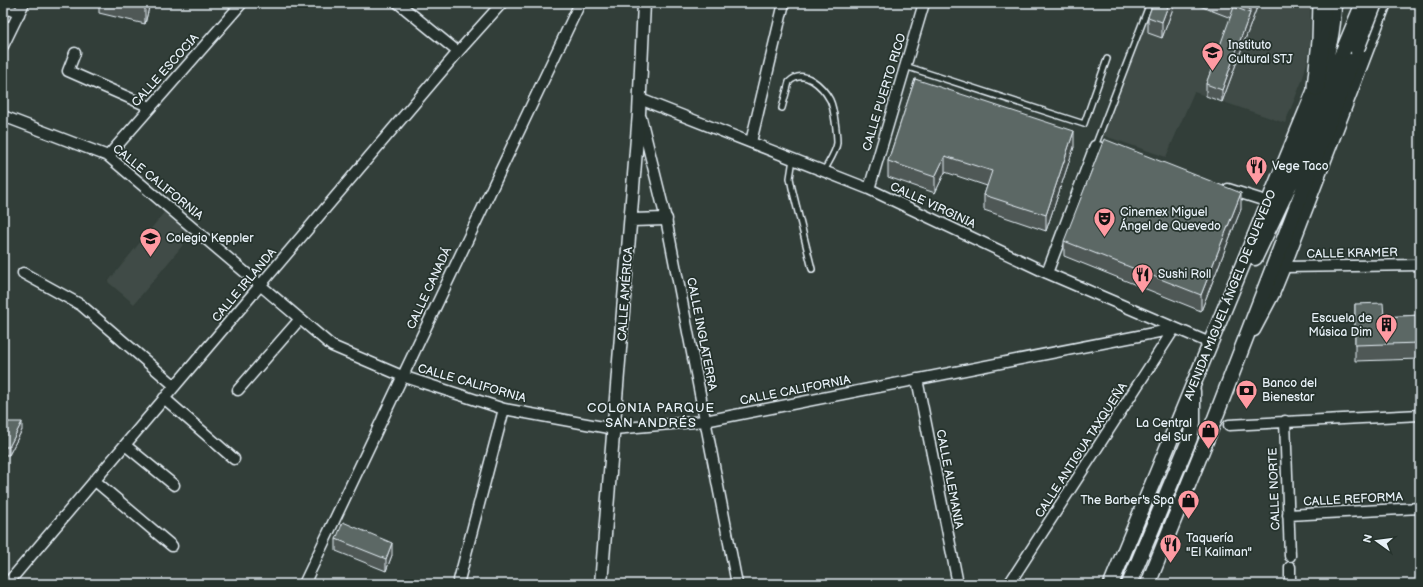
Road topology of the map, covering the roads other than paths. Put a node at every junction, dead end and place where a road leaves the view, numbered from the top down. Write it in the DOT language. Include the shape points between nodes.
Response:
graph roads {
  1 [pos="24,3"];
  2 [pos="242,3"];
  3 [pos="398,3"];
  4 [pos="502,3"];
  5 [pos="580,3"];
  6 [pos="644,3"];
  7 [pos="784,3"];
  8 [pos="924,3"];
  9 [pos="1150,3"];
  10 [pos="1322,3"];
  11 [pos="1334,3"];
  12 [pos="1363,3"];
  13 [pos="1375,3"];
  14 [pos="1385,3"];
  15 [pos="3,6"];
  16 [pos="18,14"];
  17 [pos="8,24"];
  18 [pos="3,46"];
  19 [pos="1329,48"];
  20 [pos="1356,50"];
  21 [pos="458,52"];
  22 [pos="75,53"];
  23 [pos="1107,59"];
  24 [pos="904,66"];
  25 [pos="1316,87"];
  26 [pos="640,99"];
  27 [pos="150,107"];
  28 [pos="782,108"];
  29 [pos="639,113"];
  30 [pos="3,116"];
  31 [pos="751,142"];
  32 [pos="1094,146"];
  33 [pos="108,156"];
  34 [pos="1125,156"];
  35 [pos="793,159"];
  36 [pos="824,171"];
  37 [pos="1216,185"];
  38 [pos="869,189"];
  39 [pos="1269,202"];
  40 [pos="666,219"];
  41 [pos="631,220"];
  42 [pos="1420,266"];
  43 [pos="1284,267"];
  44 [pos="812,269"];
  45 [pos="23,273"];
  46 [pos="1047,273"];
  47 [pos="260,285"];
  48 [pos="1225,308"];
  49 [pos="300,319"];
  50 [pos="1174,329"];
  51 [pos="1210,343"];
  52 [pos="1243,343"];
  53 [pos="402,376"];
  54 [pos="917,379"];
  55 [pos="1193,384"];
  56 [pos="175,386"];
  57 [pos="238,390"];
  58 [pos="164,398"];
  59 [pos="504,409"];
  60 [pos="1420,415"];
  61 [pos="705,421"];
  62 [pos="1285,421"];
  63 [pos="1228,425"];
  64 [pos="614,429"];
  65 [pos="125,445"];
  66 [pos="234,459"];
  67 [pos="94,480"];
  68 [pos="174,485"];
  69 [pos="1420,508"];
  70 [pos="1288,515"];
  71 [pos="172,546"];
  72 [pos="1290,556"];
  73 [pos="1290,567"];
  74 [pos="7,584"];
  75 [pos="304,584"];
  76 [pos="458,584"];
  77 [pos="600,584"];
  78 [pos="737,584"];
  79 [pos="958,584"];
  80 [pos="1009,584"];
  81 [pos="1111,584"];
  82 [pos="1129,584"];
  83 [pos="1148,584"];
  84 [pos="1290,584"];
  1 -- 16 [label="street"];
  2 -- 27 [label="street, CALLE ESCOCIA"];
  3 -- 21 [label="street"];
  4 -- 21 [label="street, CALLE IRLANDA"];
  5 -- 53 [label="street, CALLE CANADÁ"];
  6 -- 26 [label="street, CALLE AMÉRICA"];
  7 -- 31 [label="street"];
  8 -- 24 [label="street, CALLE PUERTO RICO"];
  9 -- 32 [label="lane"];
  10 -- 25 [label="highway"];
  11 -- 19 [label="main road, AVENIDA MIGUEL ÁNGEL DE QUEVEDO"];
  12 -- 20 [label="main road, bridge"];
  13 -- 20 [label="main road, bridge"];
  14 -- 20 [label="street"];
  15 -- 16 [label="street"];
  16 -- 17 [label="street"];
  17 -- 18 [label="street"];
  19 -- 20 [label="main road" via="1352,38 1364,43"];
  19 -- 25 [label="main road, AVENIDA MIGUEL ÁNGEL DE QUEVEDO"];
  20 -- 43 [label="street"];
  20 -- 48 [label="main road" via="1256,255"];
  20 -- 52 [label="main road"];
  21 -- 47 [label="street, CALLE IRLANDA"];
  22 -- 27 [label="street" via="68,71"];
  23 -- 24 [label="lane" via="1084,124"];
  24 -- 38 [label="street, CALLE PUERTO RICO"];
  25 -- 39 [label="main road, AVENIDA MIGUEL ÁNGEL DE QUEVEDO"];
  26 -- 29 [label="street, CALLE AMÉRICA"];
  26 -- 31 [label="street, CALLE VIRGINIA"];
  27 -- 33 [label="street, CALLE ESCOCIA"];
  28 -- 36 [label="lane" via="792,79 804,76 812,80 830,100 837,144"];
  29 -- 40 [label="street, CALLE INGLATERRA"];
  29 -- 41 [label="street, CALLE AMÉRICA"];
  30 -- 33 [label="street, CALLE CALIFORNIA"];
  31 -- 35 [label="street, CALLE VIRGINIA"];
  32 -- 34 [label="street"];
  32 -- 46 [label="street"];
  33 -- 47 [label="street, CALLE CALIFORNIA"];
  35 -- 36 [label="street, CALLE VIRGINIA"];
  35 -- 44 [label="lane" via="790,178"];
  36 -- 38 [label="street, CALLE VIRGINIA"];
  37 -- 39 [label="street"];
  38 -- 46 [label="street, CALLE VIRGINIA"];
  39 -- 48 [label="main road, AVENIDA MIGUEL ÁNGEL DE QUEVEDO"];
  40 -- 41 [label="street"];
  40 -- 61 [label="street, CALLE INGLATERRA"];
  41 -- 64 [label="street, CALLE AMÉRICA"];
  42 -- 43 [label="street, CALLE KRAMER"];
  43 -- 52 [label="street" via="1257,326"];
  45 -- 56 [label="street" via="81,305"];
  46 -- 50 [label="street, CALLE VIRGINIA"];
  47 -- 49 [label="street, CALLE CALIFORNIA"];
  47 -- 56 [label="street, CALLE IRLANDA"];
  48 -- 51 [label="main road, AVENIDA MIGUEL ÁNGEL DE QUEVEDO"];
  49 -- 53 [label="street, CALLE CALIFORNIA" via="332,346"];
  49 -- 57 [label="street"];
  50 -- 51 [label="street, CALLE VIRGINIA"];
  50 -- 54 [label="street, CALLE CALIFORNIA"];
  50 -- 80 [label="street, CALLE ANTIGUA TAXQUEÑA"];
  51 -- 55 [label="main road, AVENIDA MIGUEL ÁNGEL DE QUEVEDO"];
  52 -- 83 [label="main road"];
  53 -- 59 [label="street, CALLE CALIFORNIA"];
  53 -- 75 [label="street, CALLE CANADÁ"];
  54 -- 61 [label="street, CALLE CALIFORNIA"];
  54 -- 79 [label="street, CALLE ALEMANIA"];
  55 -- 81 [label="main road, AVENIDA MIGUEL ÁNGEL DE QUEVEDO"];
  55 -- 82 [label="main road" via="1190,438"];
  56 -- 58 [label="street, CALLE IRLANDA"];
  58 -- 65 [label="street, CALLE IRLANDA"];
  58 -- 66 [label="street"];
  59 -- 64 [label="street, CALLE CALIFORNIA"];
  59 -- 76 [label="street"];
  60 -- 62 [label="street"];
  61 -- 64 [label="street, CALLE CALIFORNIA"];
  61 -- 78 [label="street, CALLE INGLATERRA"];
  62 -- 63 [label="street"];
  62 -- 70 [label="street, CALLE NORTE"];
  64 -- 77 [label="street, CALLE AMÉRICA"];
  65 -- 67 [label="street, CALLE IRLANDA"];
  65 -- 68 [label="street"];
  67 -- 71 [label="street"];
  67 -- 74 [label="street, CALLE IRLANDA"];
  69 -- 70 [label="street, CALLE REFORMA"];
  70 -- 72 [label="street, CALLE NORTE"];
  73 -- 84 [label="street"];
}
